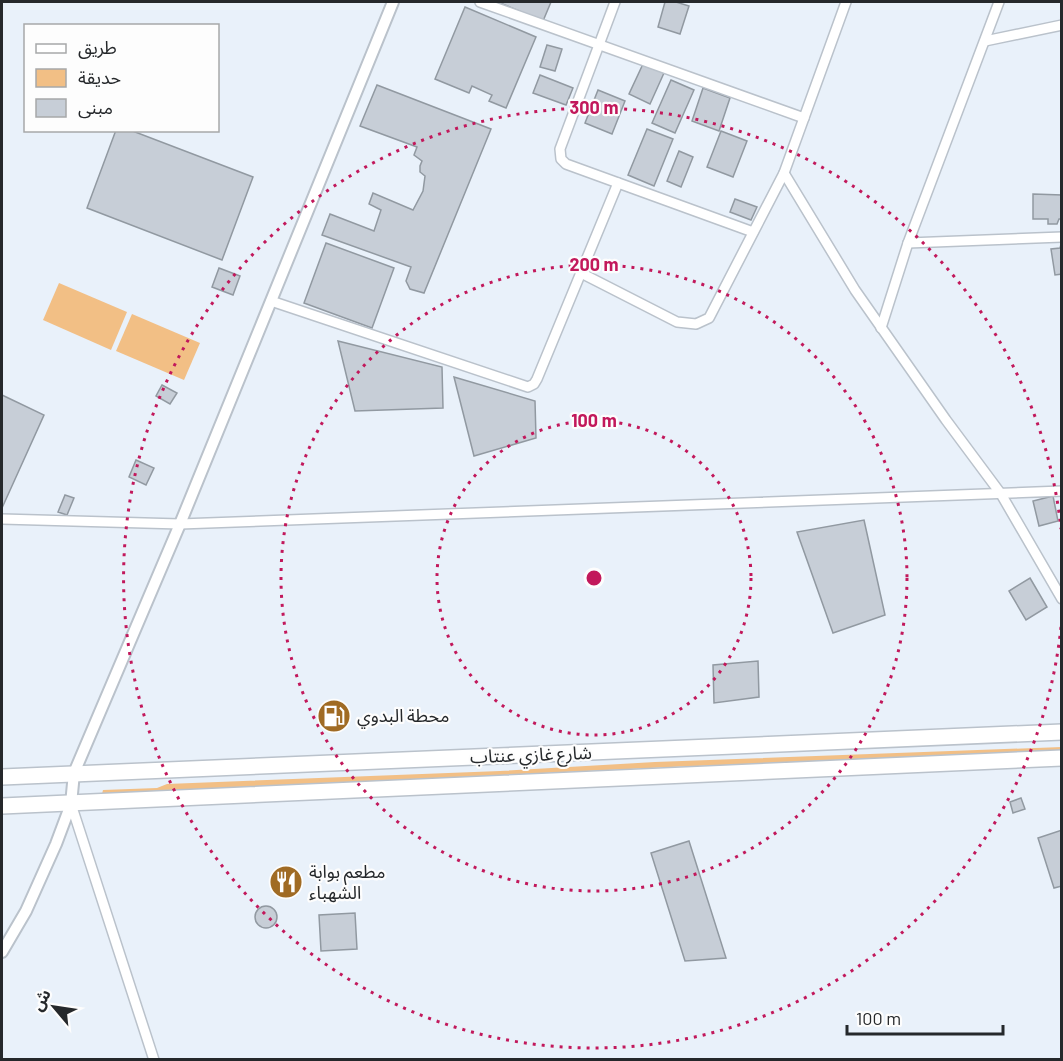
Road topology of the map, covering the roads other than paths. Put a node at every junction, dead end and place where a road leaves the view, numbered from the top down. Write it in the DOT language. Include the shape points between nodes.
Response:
graph roads {
  1 [pos="393,2"];
  2 [pos="480,2"];
  3 [pos="615,2"];
  4 [pos="846,2"];
  5 [pos="999,2"];
  6 [pos="1062,25"];
  7 [pos="985,41"];
  8 [pos="598,44"];
  9 [pos="804,118"];
  10 [pos="784,173"];
  11 [pos="618,183"];
  12 [pos="753,232"];
  13 [pos="1062,237"];
  14 [pos="908,243"];
  15 [pos="581,273"];
  16 [pos="271,301"];
  17 [pos="881,328"];
  18 [pos="1062,491"];
  19 [pos="1001,494"];
  20 [pos="2,519"];
  21 [pos="180,524"];
  22 [pos="1062,599"];
  23 [pos="1062,732"];
  24 [pos="1062,759"];
  25 [pos="74,773"];
  26 [pos="2,777"];
  27 [pos="71,804"];
  28 [pos="2,806"];
  29 [pos="2,952"];
  30 [pos="154,1059"];
  1 -- 16 [label="street"];
  2 -- 8 [label="street"];
  3 -- 8 [label="street"];
  4 -- 9 [label="street"];
  5 -- 7 [label="street"];
  6 -- 7 [label="street"];
  7 -- 14 [label="street"];
  8 -- 9 [label="street"];
  8 -- 11 [label="street" via="560,156 566,164"];
  9 -- 10 [label="street"];
  10 -- 12 [label="street"];
  10 -- 17 [label="street"];
  11 -- 12 [label="street"];
  11 -- 15 [label="street"];
  12 -- 15 [label="street" via="709,318 696,324 677,322"];
  13 -- 14 [label="street"];
  14 -- 17 [label="street"];
  15 -- 16 [label="street" via="537,378 528,387"];
  16 -- 21 [label="street"];
  17 -- 19 [label="street"];
  18 -- 19 [label="street"];
  19 -- 21 [label="street"];
  19 -- 22 [label="street"];
  20 -- 21 [label="street"];
  21 -- 25 [label="street"];
  23 -- 25 [label="highway, شارع غازي عنتاب"];
  24 -- 27 [label="highway"];
  25 -- 26 [label="highway, شارع غازي عنتاب"];
  25 -- 27 [label="street"];
  27 -- 28 [label="highway"];
  27 -- 29 [label="street" via="26,911"];
  27 -- 30 [label="street"];
}
